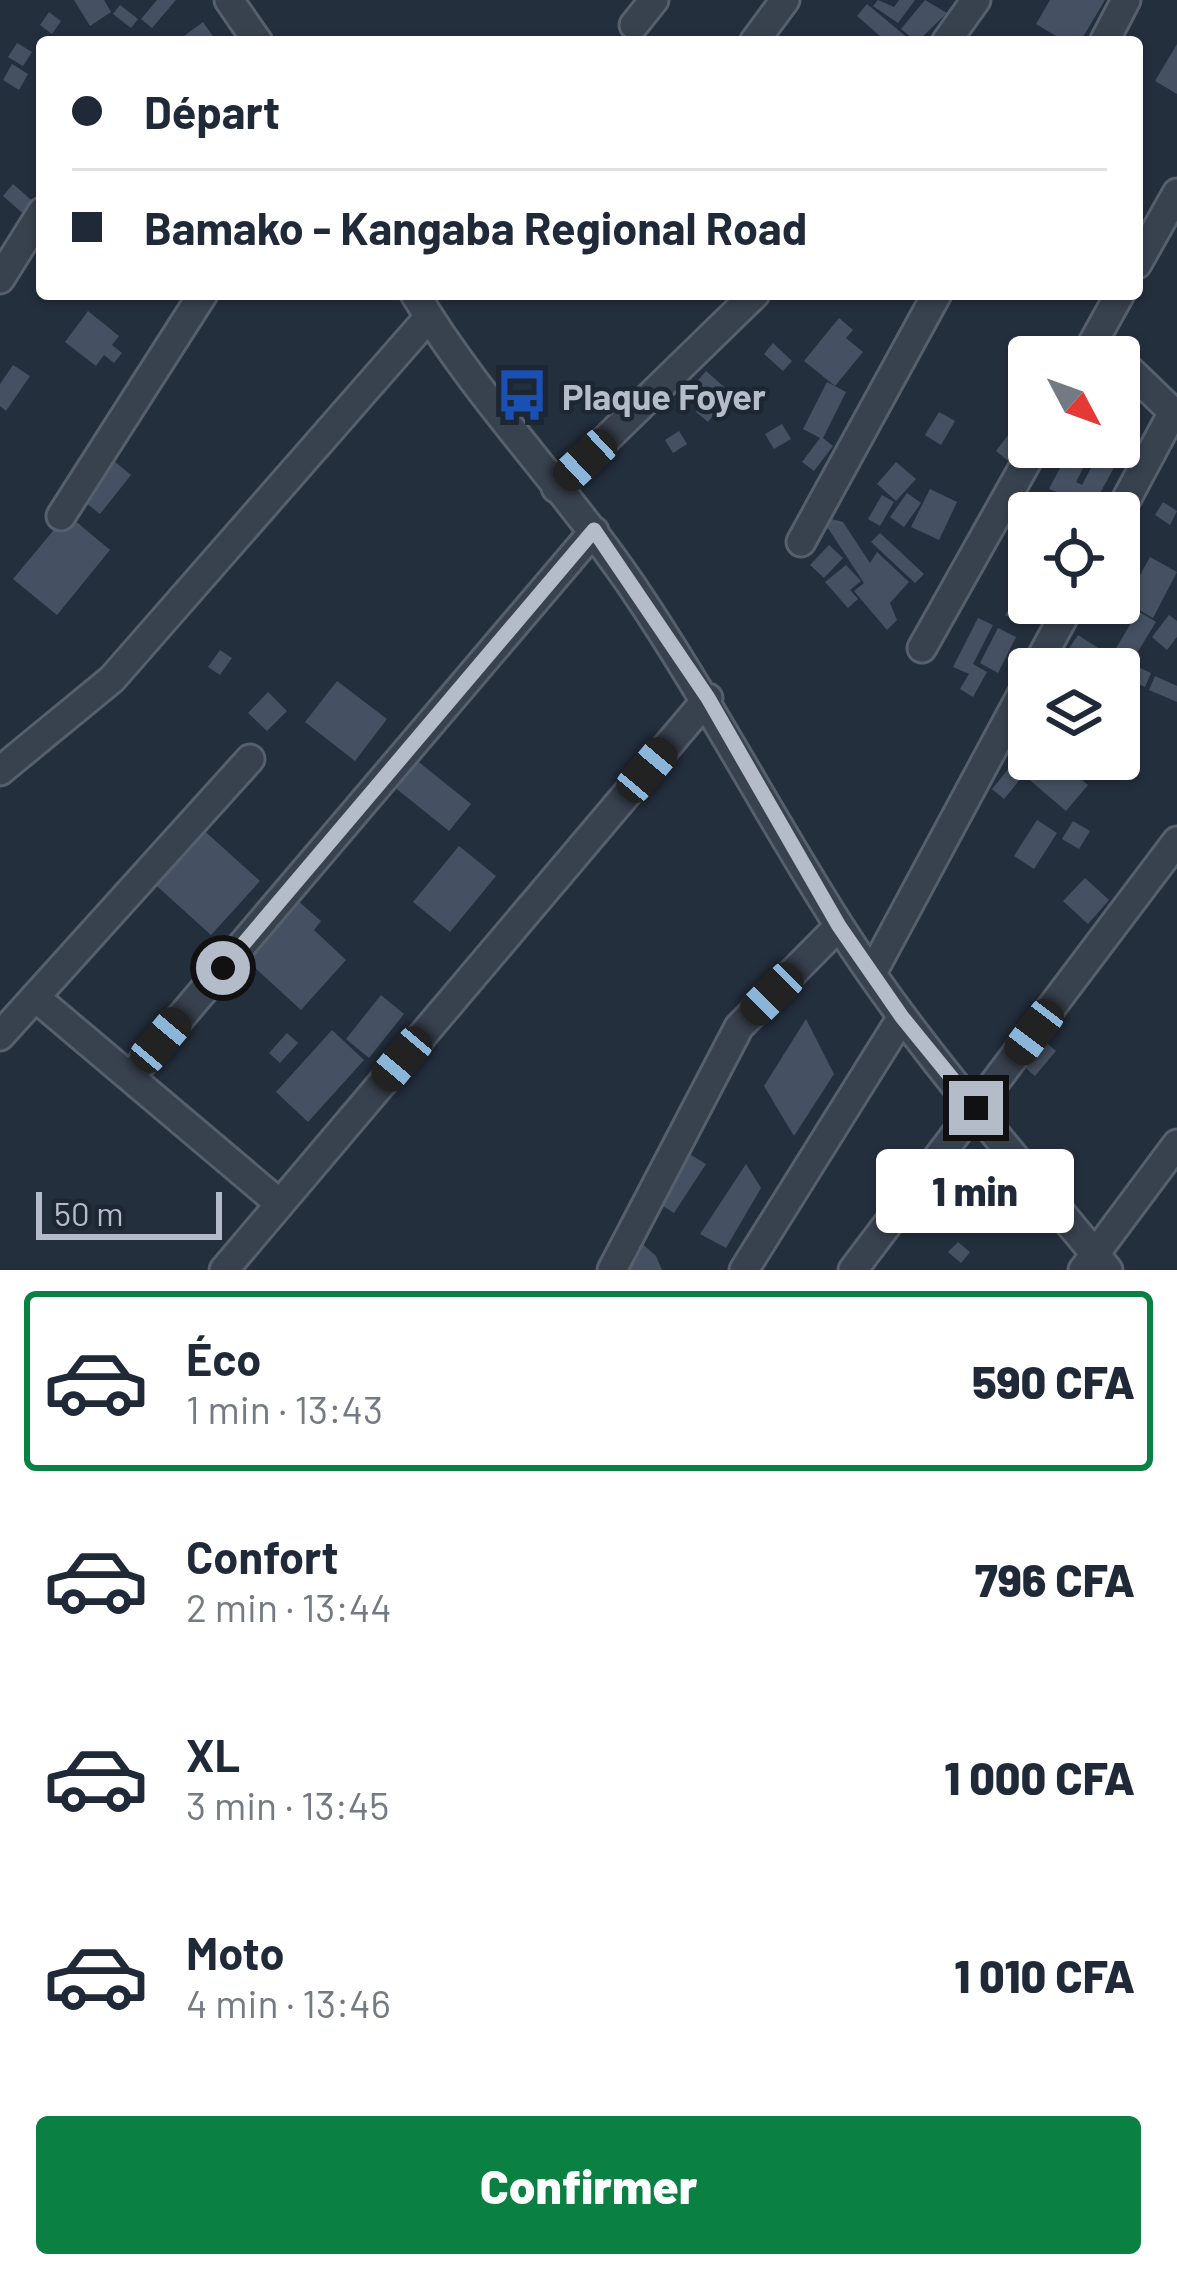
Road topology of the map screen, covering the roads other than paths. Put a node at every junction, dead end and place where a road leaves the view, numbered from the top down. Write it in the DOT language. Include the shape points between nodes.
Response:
graph roads {
  1 [pos="654,0"];
  2 [pos="785,0"];
  3 [pos="976,0"];
  4 [pos="1126,0"];
  5 [pos="233,2"];
  6 [pos="634,25"];
  7 [pos="254,36"];
  8 [pos="758,36"];
  9 [pos="950,36"];
  10 [pos="1107,36"];
  11 [pos="1177,193"];
  12 [pos="36,222"];
  13 [pos="1143,253"];
  14 [pos="0,279"];
  15 [pos="748,300"];
  16 [pos="934,300"];
  17 [pos="1114,300"];
  18 [pos="189,301"];
  19 [pos="422,306"];
  20 [pos="1107,336"];
  21 [pos="1140,385"];
  22 [pos="1174,415"];
  23 [pos="1023,468"];
  24 [pos="556,488"];
  25 [pos="1131,492"];
  26 [pos="61,516"];
  27 [pos="594,530"];
  28 [pos="801,542"];
  29 [pos="922,648"];
  30 [pos="708,698"];
  31 [pos="1008,720"];
  32 [pos="250,758"];
  33 [pos="0,771"];
  34 [pos="1177,841"];
  35 [pos="839,926"];
  36 [pos="872,973"];
  37 [pos="35,997"];
  38 [pos="902,1017"];
  39 [pos="0,1036"];
  40 [pos="130,1077"];
  41 [pos="976,1108"];
  42 [pos="1177,1144"];
  43 [pos="280,1204"];
  44 [pos="1096,1265"];
  45 [pos="224,1270"];
  46 [pos="612,1270"];
  47 [pos="744,1270"];
  48 [pos="853,1270"];
  1 -- 6 [label="street"];
  2 -- 8 [label="street"];
  3 -- 9 [label="street"];
  4 -- 10 [label="street"];
  5 -- 7 [label="street"];
  11 -- 13 [label="street"];
  12 -- 14 [label="street"];
  15 -- 24 [label="street"];
  16 -- 28 [label="street"];
  17 -- 20 [label="street"];
  18 -- 26 [label="street"];
  19 -- 24 [label="street"];
  19 -- 33 [label="street" via="112,679"];
  21 -- 22 [label="street"];
  22 -- 25 [label="street"];
  23 -- 29 [label="street"];
  24 -- 27 [label="street"];
  27 -- 30 [label="street"];
  27 -- 40 [label="street"];
  30 -- 35 [label="street"];
  30 -- 43 [label="street"];
  31 -- 36 [label="street"];
  32 -- 37 [label="street"];
  34 -- 41 [label="street"];
  35 -- 36 [label="street"];
  35 -- 46 [label="street" via="739,1027"];
  36 -- 38 [label="street"];
  37 -- 39 [label="street"];
  37 -- 40 [label="street"];
  38 -- 41 [label="street"];
  38 -- 47 [label="street"];
  40 -- 43 [label="street"];
  41 -- 44 [label="street"];
  41 -- 48 [label="street"];
  42 -- 44 [label="street"];
  43 -- 45 [label="street"];
}
